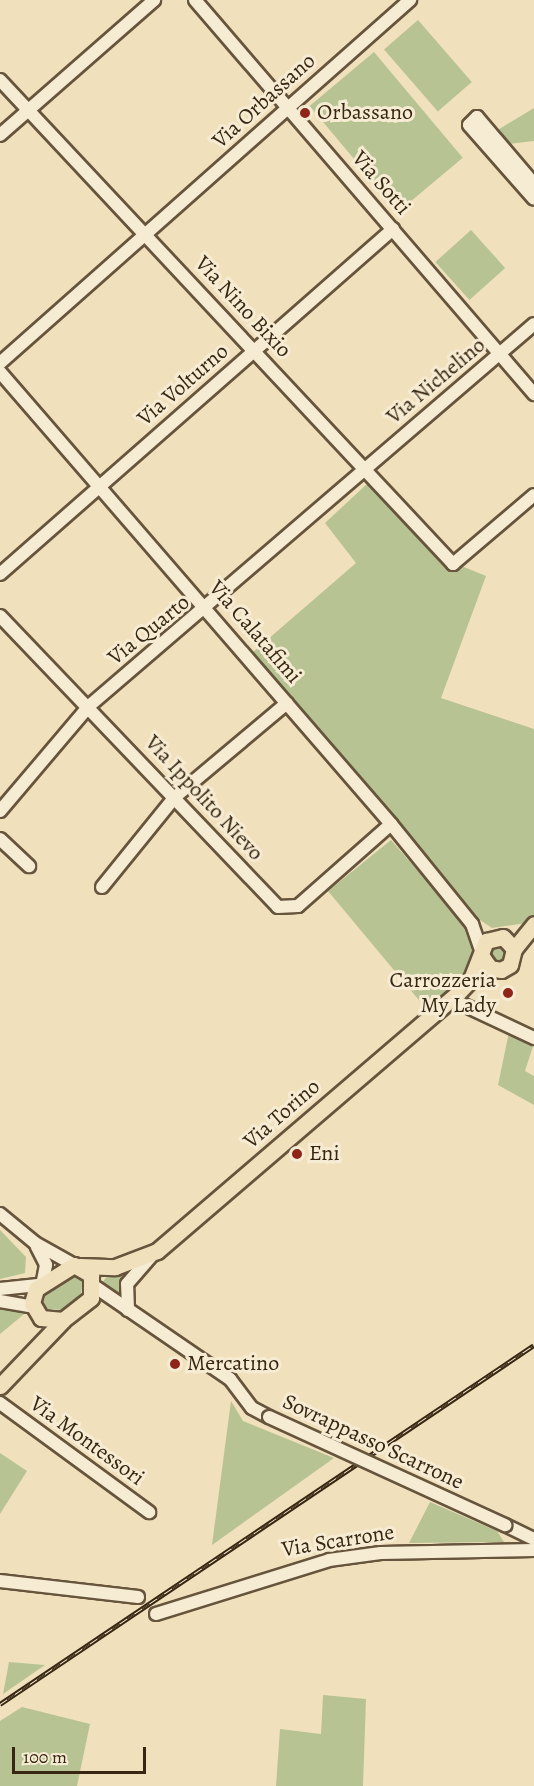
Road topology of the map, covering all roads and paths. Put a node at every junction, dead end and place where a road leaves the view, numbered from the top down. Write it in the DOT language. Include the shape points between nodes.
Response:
graph roads {
  1 [pos="153,0"];
  2 [pos="195,0"];
  3 [pos="410,0"];
  4 [pos="0,80"];
  5 [pos="289,108"];
  6 [pos="28,112"];
  7 [pos="0,135"];
  8 [pos="534,184"];
  9 [pos="534,199"];
  10 [pos="393,229"];
  11 [pos="147,233"];
  12 [pos="534,324"];
  13 [pos="255,351"];
  14 [pos="500,355"];
  15 [pos="0,363"];
  16 [pos="0,372"];
  17 [pos="534,394"];
  18 [pos="364,470"];
  19 [pos="100,486"];
  20 [pos="534,495"];
  21 [pos="0,574"];
  22 [pos="208,610"];
  23 [pos="0,616"];
  24 [pos="287,703"];
  25 [pos="89,706"];
  26 [pos="175,797"];
  27 [pos="0,812"];
  28 [pos="391,824"];
  29 [pos="0,838"];
  30 [pos="29,866"];
  31 [pos="102,888"];
  32 [pos="472,924"];
  33 [pos="533,925"];
  34 [pos="500,937"];
  35 [pos="514,949"];
  36 [pos="481,953"];
  37 [pos="495,970"];
  38 [pos="471,979"];
  39 [pos="451,999"];
  40 [pos="534,1038"];
  41 [pos="0,1214"];
  42 [pos="34,1243"];
  43 [pos="152,1255"];
  44 [pos="77,1266"];
  45 [pos="115,1267"];
  46 [pos="40,1283"];
  47 [pos="94,1284"];
  48 [pos="0,1289"];
  49 [pos="0,1301"];
  50 [pos="85,1304"];
  51 [pos="115,1304"];
  52 [pos="128,1310"];
  53 [pos="35,1311"];
  54 [pos="63,1320"];
  55 [pos="39,1344"];
  56 [pos="0,1386"];
  57 [pos="0,1403"];
  58 [pos="149,1512"];
  59 [pos="507,1526"];
  60 [pos="534,1539"];
  61 [pos="506,1548"];
  62 [pos="534,1550"];
  63 [pos="0,1581"];
  64 [pos="138,1597"];
  65 [pos="156,1614"];
  1 -- 6 [label="street"];
  2 -- 5 [label="street, Via Sotti"];
  3 -- 5 [label="street, Via Orbassano"];
  4 -- 6 [label="street, Via Nino Bixio"];
  5 -- 10 [label="street, Via Sotti"];
  5 -- 11 [label="street, Via Orbassano"];
  6 -- 7 [label="street"];
  6 -- 11 [label="street, Via Nino Bixio"];
  8 -- 9 [label="street" via="477,117 469,125"];
  10 -- 13 [label="street, Via Volturno"];
  10 -- 14 [label="street, Via Sotti"];
  11 -- 13 [label="street, Via Nino Bixio"];
  11 -- 15 [label="street, Via Orbassano"];
  12 -- 14 [label="street, Via Nichelino"];
  13 -- 18 [label="street, Via Nino Bixio"];
  13 -- 19 [label="street, Via Volturno"];
  14 -- 17 [label="street, Via Sotti"];
  14 -- 18 [label="street, Via Nichelino"];
  16 -- 19 [label="street, Via Calatafimi"];
  18 -- 20 [label="street, Via Nino Bixio" via="453,564"];
  18 -- 22 [label="street, Via Quarto"];
  19 -- 21 [label="street, Via Volturno"];
  19 -- 22 [label="street, Via Calatafimi"];
  22 -- 24 [label="street, Via Calatafimi"];
  22 -- 25 [label="street, Via Quarto"];
  23 -- 25 [label="street, Via Ippolito Nievo"];
  24 -- 26 [label="street"];
  24 -- 28 [label="street, Via Calatafimi"];
  25 -- 26 [label="street, Via Ippolito Nievo"];
  25 -- 27 [label="street, Via Quarto"];
  26 -- 28 [label="street, Via Ippolito Nievo" via="278,906 298,906"];
  26 -- 31 [label="street"];
  28 -- 32 [label="street, Via Calatafimi"];
  29 -- 30 [label="street"];
  32 -- 34 [label="street, Via Calatafimi"];
  32 -- 36 [label="street, Via Calatafimi"];
  33 -- 34 [label="main road, Via Torino"];
  33 -- 35 [label="main road, Via Torino"];
  34 -- 35 [label="main road"];
  34 -- 36 [label="main road, Via Torino"];
  35 -- 37 [label="main road, Via Torino" via="510,964"];
  36 -- 37 [label="main road"];
  36 -- 38 [label="main road, Via Torino"];
  37 -- 38 [label="main road, Via Torino"];
  38 -- 39 [label="main road, Via Torino"];
  39 -- 40 [label="street"];
  39 -- 43 [label="main road, Via Torino"];
  41 -- 42 [label="street"];
  42 -- 44 [label="street"];
  42 -- 46 [label="street" via="46,1265"];
  43 -- 45 [label="main road, Via Torino"];
  43 -- 52 [label="street" via="128,1284"];
  44 -- 45 [label="main road"];
  44 -- 46 [label="main road"];
  44 -- 47 [label="main road"];
  45 -- 47 [label="main road"];
  46 -- 48 [label="street"];
  46 -- 53 [label="main road"];
  47 -- 50 [label="main road"];
  47 -- 51 [label="street"];
  49 -- 53 [label="street"];
  50 -- 51 [label="street"];
  50 -- 54 [label="main road"];
  51 -- 52 [label="street, Sovrappasso Scarrone"];
  52 -- 59 [label="street, Sovrappasso Scarrone, bridge" via="230,1379 252,1408 269,1418"];
  53 -- 54 [label="main road" via="50,1322"];
  53 -- 55 [label="main road"];
  54 -- 55 [label="main road"];
  55 -- 56 [label="main road" via="31,1359"];
  57 -- 58 [label="street, Via Montessori"];
  59 -- 60 [label="street"];
  59 -- 61 [label="street"];
  61 -- 62 [label="street, Via Scarrone"];
  61 -- 65 [label="street, Via Scarrone" via="329,1560"];
  63 -- 64 [label="street"];
}
